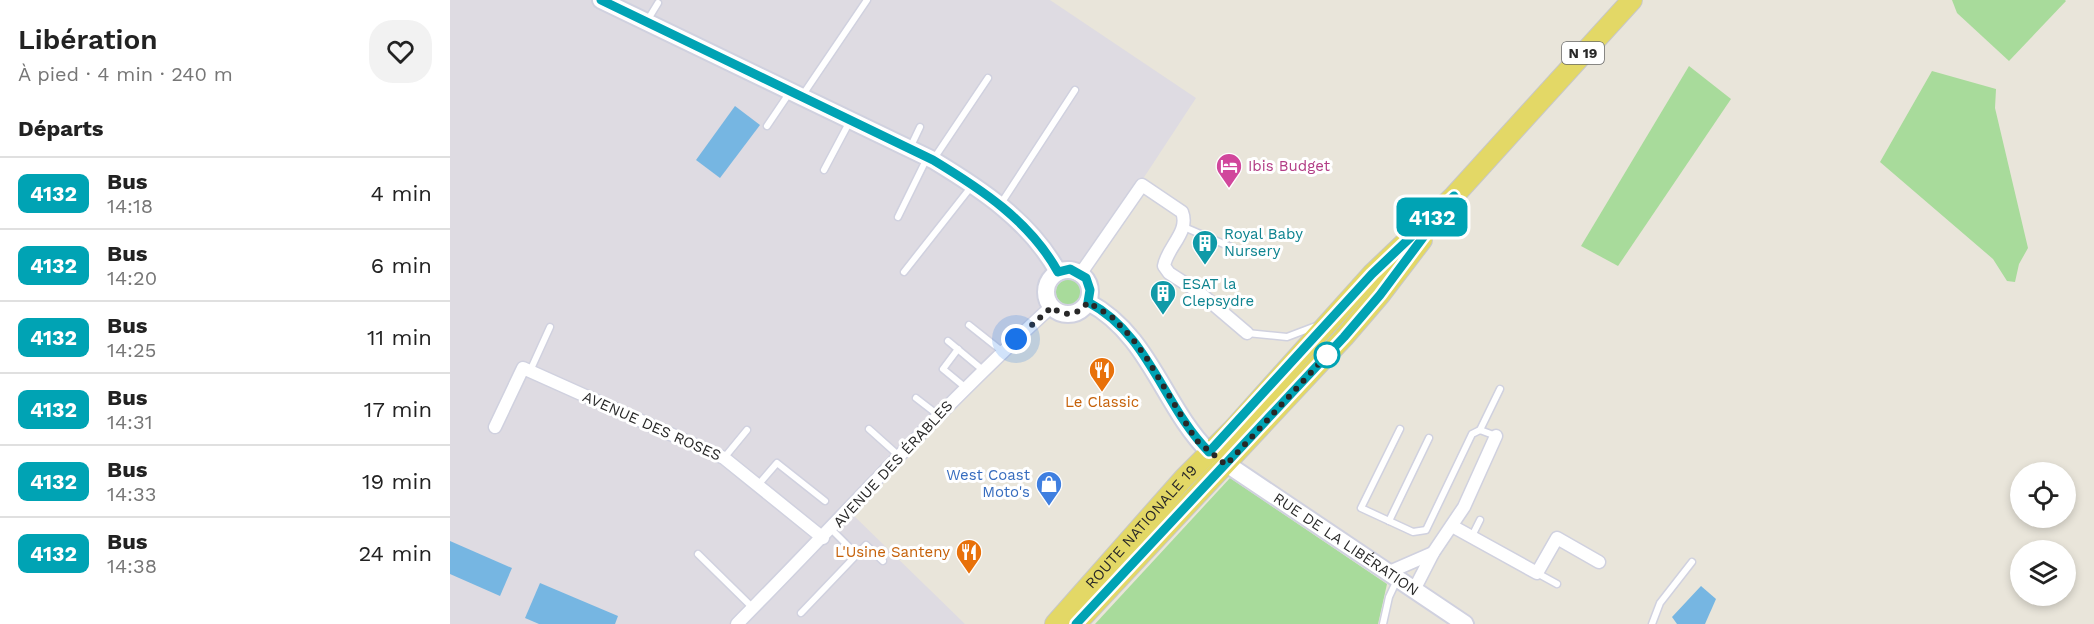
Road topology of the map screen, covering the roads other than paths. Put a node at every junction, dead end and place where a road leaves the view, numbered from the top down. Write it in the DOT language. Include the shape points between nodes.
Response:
graph roads {
  1 [pos="601,0"];
  2 [pos="867,0"];
  3 [pos="1632,0"];
  4 [pos="658,3"];
  5 [pos="619,4"];
  6 [pos="646,22"];
  7 [pos="988,78"];
  8 [pos="1076,90"];
  9 [pos="796,94"];
  10 [pos="850,120"];
  11 [pos="767,126"];
  12 [pos="921,127"];
  13 [pos="909,149"];
  14 [pos="930,159"];
  15 [pos="824,170"];
  16 [pos="973,184"];
  17 [pos="1454,196"];
  18 [pos="1000,206"];
  19 [pos="898,217"];
  20 [pos="1184,227"];
  21 [pos="1240,251"];
  22 [pos="904,272"];
  23 [pos="1058,272"];
  24 [pos="1081,273"];
  25 [pos="1088,302"];
  26 [pos="1052,307"];
  27 [pos="1335,315"];
  28 [pos="969,325"];
  29 [pos="550,327"];
  30 [pos="1247,333"];
  31 [pos="948,341"];
  32 [pos="958,349"];
  33 [pos="1003,352"];
  34 [pos="984,370"];
  35 [pos="530,371"];
  36 [pos="966,388"];
  37 [pos="1500,388"];
  38 [pos="916,398"];
  39 [pos="938,415"];
  40 [pos="495,427"];
  41 [pos="868,429"];
  42 [pos="1400,429"];
  43 [pos="747,430"];
  44 [pos="1480,430"];
  45 [pos="1496,436"];
  46 [pos="1429,438"];
  47 [pos="1209,452"];
  48 [pos="898,455"];
  49 [pos="724,458"];
  50 [pos="1226,465"];
  51 [pos="758,485"];
  52 [pos="825,501"];
  53 [pos="1480,520"];
  54 [pos="1389,521"];
  55 [pos="1452,526"];
  56 [pos="827,534"];
  57 [pos="1472,537"];
  58 [pos="1433,553"];
  59 [pos="698,554"];
  60 [pos="856,555"];
  61 [pos="883,561"];
  62 [pos="1599,562"];
  63 [pos="1692,562"];
  64 [pos="1537,573"];
  65 [pos="1392,576"];
  66 [pos="1557,584"];
  67 [pos="1414,590"];
  68 [pos="753,608"];
  69 [pos="801,613"];
  70 [pos="737,624"];
  71 [pos="1055,624"];
  72 [pos="1076,624"];
  73 [pos="1383,624"];
  74 [pos="1465,624"];
  75 [pos="1652,624"];
  1 -- 5 [label="street"];
  2 -- 9 [label="lane"];
  3 -- 17 [label="main road, ROUTE NATIONALE 19 / N 19"];
  4 -- 6 [label="lane"];
  5 -- 6 [label="street"];
  6 -- 9 [label="street"];
  7 -- 14 [label="lane"];
  8 -- 18 [label="lane"];
  9 -- 10 [label="street"];
  9 -- 11 [label="lane"];
  10 -- 13 [label="street"];
  10 -- 15 [label="lane"];
  12 -- 13 [label="lane"];
  13 -- 14 [label="street"];
  14 -- 16 [label="street"];
  14 -- 19 [label="lane"];
  16 -- 18 [label="street"];
  16 -- 22 [label="lane"];
  17 -- 27 [label="main road, ROUTE NATIONALE 19 / N 19"];
  17 -- 50 [label="main road, ROUTE NATIONALE 19 / N 19" via="1380,295"];
  18 -- 23 [label="street" via="1041,244"];
  20 -- 21 [label="lane"];
  20 -- 24 [label="street" via="1182,212 1142,185"];
  20 -- 30 [label="street" via="1164,266"];
  23 -- 24 [label="street" via="1070,269"];
  23 -- 26 [label="street" via="1046,288"];
  24 -- 25 [label="street" via="1089,283"];
  25 -- 26 [label="street" via="1071,314"];
  25 -- 47 [label="street, RUE DE LA LIBÉRATION" via="1112,317 1131,337 1196,440"];
  26 -- 33 [label="street, AVENUE DES ÉRABLES"];
  27 -- 30 [label="lane" via="1287,337"];
  27 -- 47 [label="main road, ROUTE NATIONALE 19 / N 19"];
  28 -- 33 [label="lane"];
  29 -- 35 [label="lane"];
  31 -- 32 [label="lane"];
  32 -- 34 [label="lane"];
  32 -- 36 [label="lane" via="943,369"];
  33 -- 34 [label="street, AVENUE DES ÉRABLES"];
  34 -- 36 [label="street, AVENUE DES ÉRABLES"];
  35 -- 40 [label="street" via="524,368"];
  35 -- 49 [label="street, AVENUE DES ROSES"];
  36 -- 39 [label="street, AVENUE DES ÉRABLES"];
  37 -- 44 [label="lane"];
  38 -- 39 [label="lane"];
  39 -- 48 [label="street, AVENUE DES ÉRABLES"];
  41 -- 48 [label="lane"];
  42 -- 54 [label="lane" via="1361,508"];
  43 -- 49 [label="lane"];
  44 -- 45 [label="lane"];
  44 -- 54 [label="lane" via="1472,434 1426,530 1413,532"];
  45 -- 55 [label="street"];
  46 -- 54 [label="lane"];
  47 -- 50 [label="street, RUE DE LA LIBÉRATION"];
  47 -- 71 [label="main road, ROUTE NATIONALE 19 / N 19"];
  48 -- 56 [label="street, AVENUE DES ÉRABLES"];
  49 -- 51 [label="street, AVENUE DES ROSES"];
  50 -- 65 [label="street, RUE DE LA LIBÉRATION"];
  50 -- 72 [label="main road, ROUTE NATIONALE 19 / N 19"];
  51 -- 52 [label="lane" via="777,463"];
  51 -- 56 [label="street, AVENUE DES ROSES"];
  53 -- 57 [label="lane"];
  55 -- 57 [label="street"];
  55 -- 58 [label="street"];
  56 -- 60 [label="lane"];
  56 -- 68 [label="street, AVENUE DES ÉRABLES"];
  57 -- 64 [label="street"];
  58 -- 65 [label="street"];
  58 -- 67 [label="street"];
  59 -- 68 [label="lane"];
  60 -- 61 [label="lane" via="866,545"];
  60 -- 69 [label="lane"];
  62 -- 64 [label="street" via="1557,538"];
  63 -- 75 [label="lane" via="1660,603"];
  64 -- 66 [label="lane"];
  65 -- 67 [label="street, RUE DE LA LIBÉRATION"];
  65 -- 73 [label="lane"];
  67 -- 74 [label="street, RUE DE LA LIBÉRATION"];
  68 -- 70 [label="street, AVENUE DES ÉRABLES"];
}
